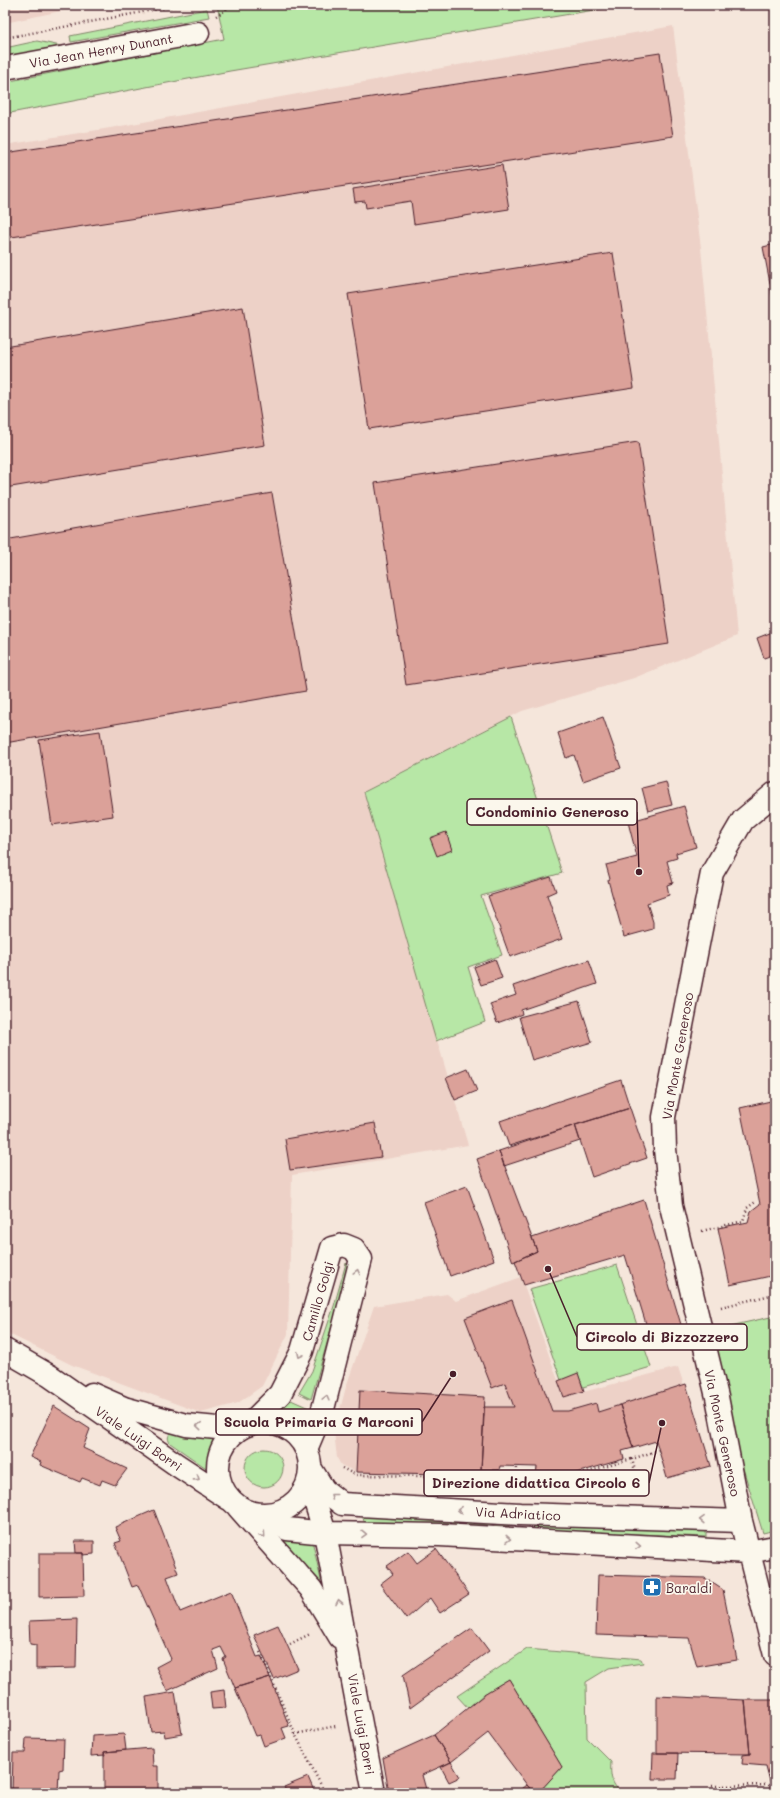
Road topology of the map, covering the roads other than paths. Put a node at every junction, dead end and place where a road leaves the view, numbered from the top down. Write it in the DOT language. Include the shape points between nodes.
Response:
graph roads {
  1 [pos="204,26"];
  2 [pos="5,68"];
  3 [pos="775,793"];
  4 [pos="5,1350"];
  5 [pos="50,1376"];
  6 [pos="244,1427"];
  7 [pos="307,1447"];
  8 [pos="310,1476"];
  9 [pos="233,1502"];
  10 [pos="263,1515"];
  11 [pos="741,1521"];
  12 [pos="325,1533"];
  13 [pos="775,1547"];
  14 [pos="748,1552"];
  15 [pos="349,1654"];
  16 [pos="775,1655"];
  17 [pos="374,1793"];
  1 -- 2 [label="street, Via Jean Henry Dunant"];
  3 -- 11 [label="street, Via Monte Generoso" via="743,820 712,873 664,1117 671,1206 716,1397"];
  4 -- 5 [label="street, Viale Luigi Borri"];
  6 -- 5 [label="street, Viale Luigi Borri, one-way" via="186,1425 124,1408"];
  5 -- 9 [label="street, Viale Luigi Borri, one-way"];
  6 -- 7 [label="street" via="266,1421 282,1424 295,1433"];
  7 -- 6 [label="street, Camillo Golgi, one-way" via="323,1409 361,1259 354,1249 344,1245 332,1248 302,1350 280,1394"];
  6 -- 9 [label="street" via="226,1441 219,1455 218,1471 221,1486"];
  7 -- 8 [label="street"];
  8 -- 10 [label="street" via="299,1499 283,1511"];
  11 -- 8 [label="street, Via Adriatico, one-way" via="520,1514 342,1504"];
  8 -- 12 [label="street, Viale Luigi Borri"];
  9 -- 10 [label="street" via="249,1512"];
  9 -- 15 [label="street, Viale Luigi Borri, one-way" via="311,1589"];
  10 -- 12 [label="street, Via Adriatico" via="287,1529"];
  11 -- 14 [label="street, Via Monte Generoso"];
  12 -- 14 [label="street, Via Adriatico, one-way" via="440,1535"];
  15 -- 12 [label="street, Viale Luigi Borri, one-way"];
  13 -- 14 [label="street, Via Adriatico"];
  14 -- 16 [label="street, Via Monte Generoso"];
  15 -- 17 [label="street, Viale Luigi Borri"];
}
